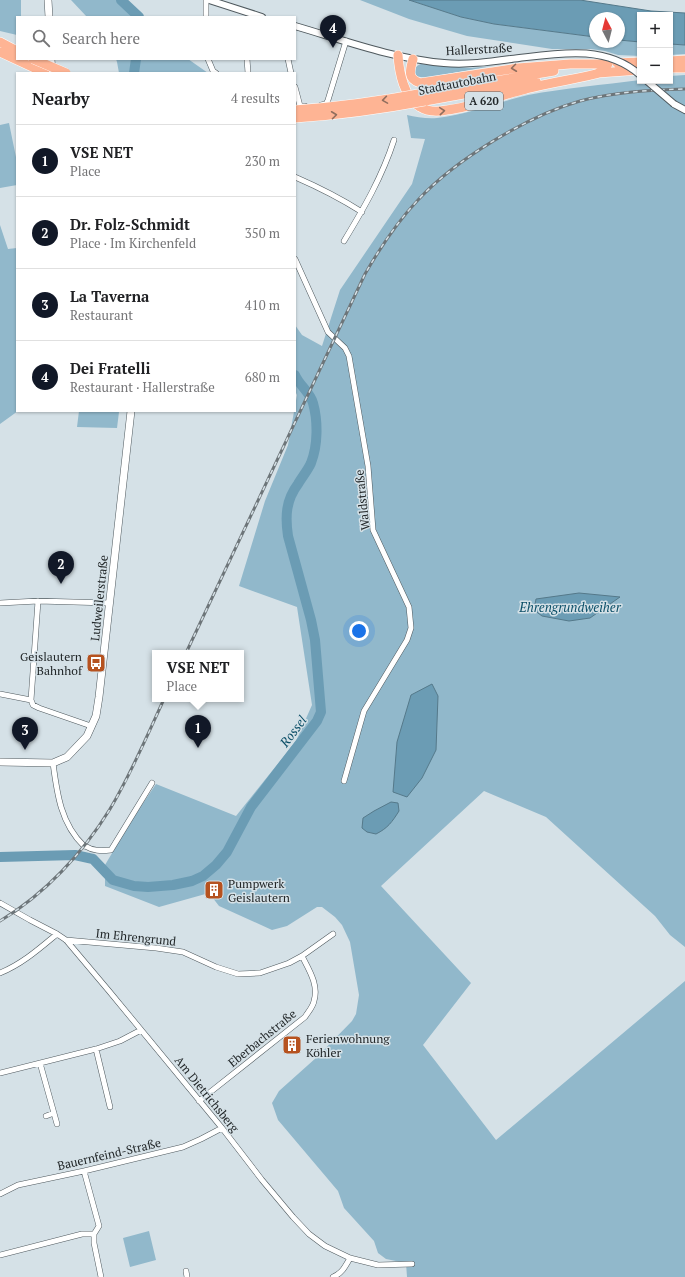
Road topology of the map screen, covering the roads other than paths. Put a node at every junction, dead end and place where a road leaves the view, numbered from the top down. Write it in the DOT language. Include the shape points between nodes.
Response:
graph roads {
  1 [pos="48,0"];
  2 [pos="208,0"];
  3 [pos="246,15"];
  4 [pos="49,16"];
  5 [pos="206,16"];
  6 [pos="296,26"];
  7 [pos="346,41"];
  8 [pos="2,48"];
  9 [pos="16,51"];
  10 [pos="398,55"];
  11 [pos="16,56"];
  12 [pos="413,59"];
  13 [pos="23,60"];
  14 [pos="36,60"];
  15 [pos="51,60"];
  16 [pos="208,60"];
  17 [pos="247,60"];
  18 [pos="288,60"];
  19 [pos="685,60"];
  20 [pos="673,61"];
  21 [pos="637,63"];
  22 [pos="606,68"];
  23 [pos="673,68"];
  24 [pos="685,68"];
  25 [pos="637,70"];
  26 [pos="43,72"];
  27 [pos="52,72"];
  28 [pos="64,72"];
  29 [pos="214,72"];
  30 [pos="248,72"];
  31 [pos="291,72"];
  32 [pos="637,73"];
  33 [pos="651,84"];
  34 [pos="296,93"];
  35 [pos="425,97"];
  36 [pos="298,108"];
  37 [pos="685,110"];
  38 [pos="296,118"];
  39 [pos="394,140"];
  40 [pos="296,177"];
  41 [pos="362,212"];
  42 [pos="344,241"];
  43 [pos="296,261"];
  44 [pos="131,412"];
  45 [pos="38,601"];
  46 [pos="0,602"];
  47 [pos="109,603"];
  48 [pos="0,694"];
  49 [pos="31,700"];
  50 [pos="91,726"];
  51 [pos="0,762"];
  52 [pos="52,763"];
  53 [pos="344,781"];
  54 [pos="152,783"];
  55 [pos="0,903"];
  56 [pos="57,934"];
  57 [pos="333,934"];
  58 [pos="66,940"];
  59 [pos="302,956"];
  60 [pos="0,973"];
  61 [pos="141,1030"];
  62 [pos="96,1049"];
  63 [pos="40,1063"];
  64 [pos="0,1073"];
  65 [pos="199,1101"];
  66 [pos="110,1106"];
  67 [pos="54,1113"];
  68 [pos="46,1116"];
  69 [pos="56,1124"];
  70 [pos="222,1128"];
  71 [pos="84,1171"];
  72 [pos="0,1194"];
  73 [pos="94,1234"];
  74 [pos="0,1255"];
  75 [pos="350,1258"];
  76 [pos="412,1264"];
  77 [pos="101,1277"];
  78 [pos="333,1277"];
  1 -- 4 [label="main road"];
  2 -- 3 [label="street"];
  2 -- 5 [label="street"];
  6 -- 7 [label="street, Hallerstraße"];
  7 -- 10 [label="street, Hallerstraße"];
  7 -- 36 [label="street" via="326,104"];
  8 -- 9 [label="highway"];
  8 -- 11 [label="highway"];
  10 -- 12 [label="street, Hallerstraße"];
  10 -- 22 [label="highway, A 620, one-way" via="408,94 419,107 431,111 448,110"];
  22 -- 12 [label="highway, one-way" via="570,64 518,68 420,83 411,78"];
  12 -- 32 [label="street, Hallerstraße, bridge" via="465,64 583,52 612,58"];
  13 -- 26 [label="highway"];
  14 -- 28 [label="highway, bridge"];
  15 -- 27 [label="main road"];
  16 -- 29 [label="street"];
  17 -- 30 [label="street"];
  18 -- 31 [label="street"];
  19 -- 20 [label="highway"];
  21 -- 22 [label="highway, A 620"];
  22 -- 25 [label="highway, Stadtautobahn / A 620"];
  22 -- 35 [label="highway, Stadtautobahn / A 620"];
  23 -- 24 [label="highway"];
  33 -- 37 [label="street, bridge"];
  34 -- 36 [label="street"];
  35 -- 36 [label="highway, A 620, one-way, bridge" via="326,108"];
  38 -- 35 [label="highway, Stadtautobahn / A 620, one-way, bridge" via="360,112"];
  39 -- 41 [label="street" via="378,182"];
  40 -- 41 [label="street" via="342,199"];
  41 -- 42 [label="street"];
  43 -- 53 [label="street, Waldstraße" via="328,332 345,348 349,356 368,466 373,530 409,607 411,628 407,640 364,711"];
  44 -- 47 [label="main road, Ludweilerstraße"];
  45 -- 46 [label="street"];
  45 -- 47 [label="street"];
  45 -- 49 [label="street"];
  47 -- 50 [label="main road, Ludweilerstraße" via="99,697 96,716"];
  48 -- 49 [label="street"];
  49 -- 50 [label="street" via="33,705 39,708"];
  50 -- 52 [label="main road, Ludweilerstraße" via="87,736 67,757"];
  51 -- 52 [label="main road, Ludweilerstraße"];
  52 -- 54 [label="street" via="56,791 64,817 84,846 91,850 111,850"];
  55 -- 56 [label="street, Am Dietrichsberg"];
  56 -- 58 [label="street, Am Dietrichsberg"];
  56 -- 60 [label="street" via="13,968"];
  57 -- 59 [label="street, Im Ehrengrund"];
  58 -- 59 [label="street, Im Ehrengrund" via="184,952 238,974 260,973"];
  58 -- 61 [label="street, Am Dietrichsberg"];
  59 -- 65 [label="street, Eberbachstraße" via="313,978 315,989 314,1001 305,1017"];
  61 -- 62 [label="street"];
  61 -- 65 [label="street, Am Dietrichsberg"];
  62 -- 63 [label="street"];
  62 -- 66 [label="street"];
  63 -- 64 [label="street"];
  63 -- 67 [label="street"];
  65 -- 70 [label="street, Am Dietrichsberg"];
  67 -- 68 [label="street"];
  67 -- 69 [label="street"];
  70 -- 71 [label="street, Bauernfeind-Straße" via="183,1146"];
  70 -- 75 [label="street, Am Dietrichsberg" via="262,1180 309,1234 325,1246"];
  71 -- 72 [label="street, Bauernfeind-Straße" via="18,1185"];
  71 -- 73 [label="street" via="99,1226"];
  73 -- 74 [label="street" via="82,1234"];
  73 -- 77 [label="street"];
  75 -- 76 [label="street, Am Dietrichsberg" via="378,1265"];
  75 -- 78 [label="street" via="344,1270"];
}
